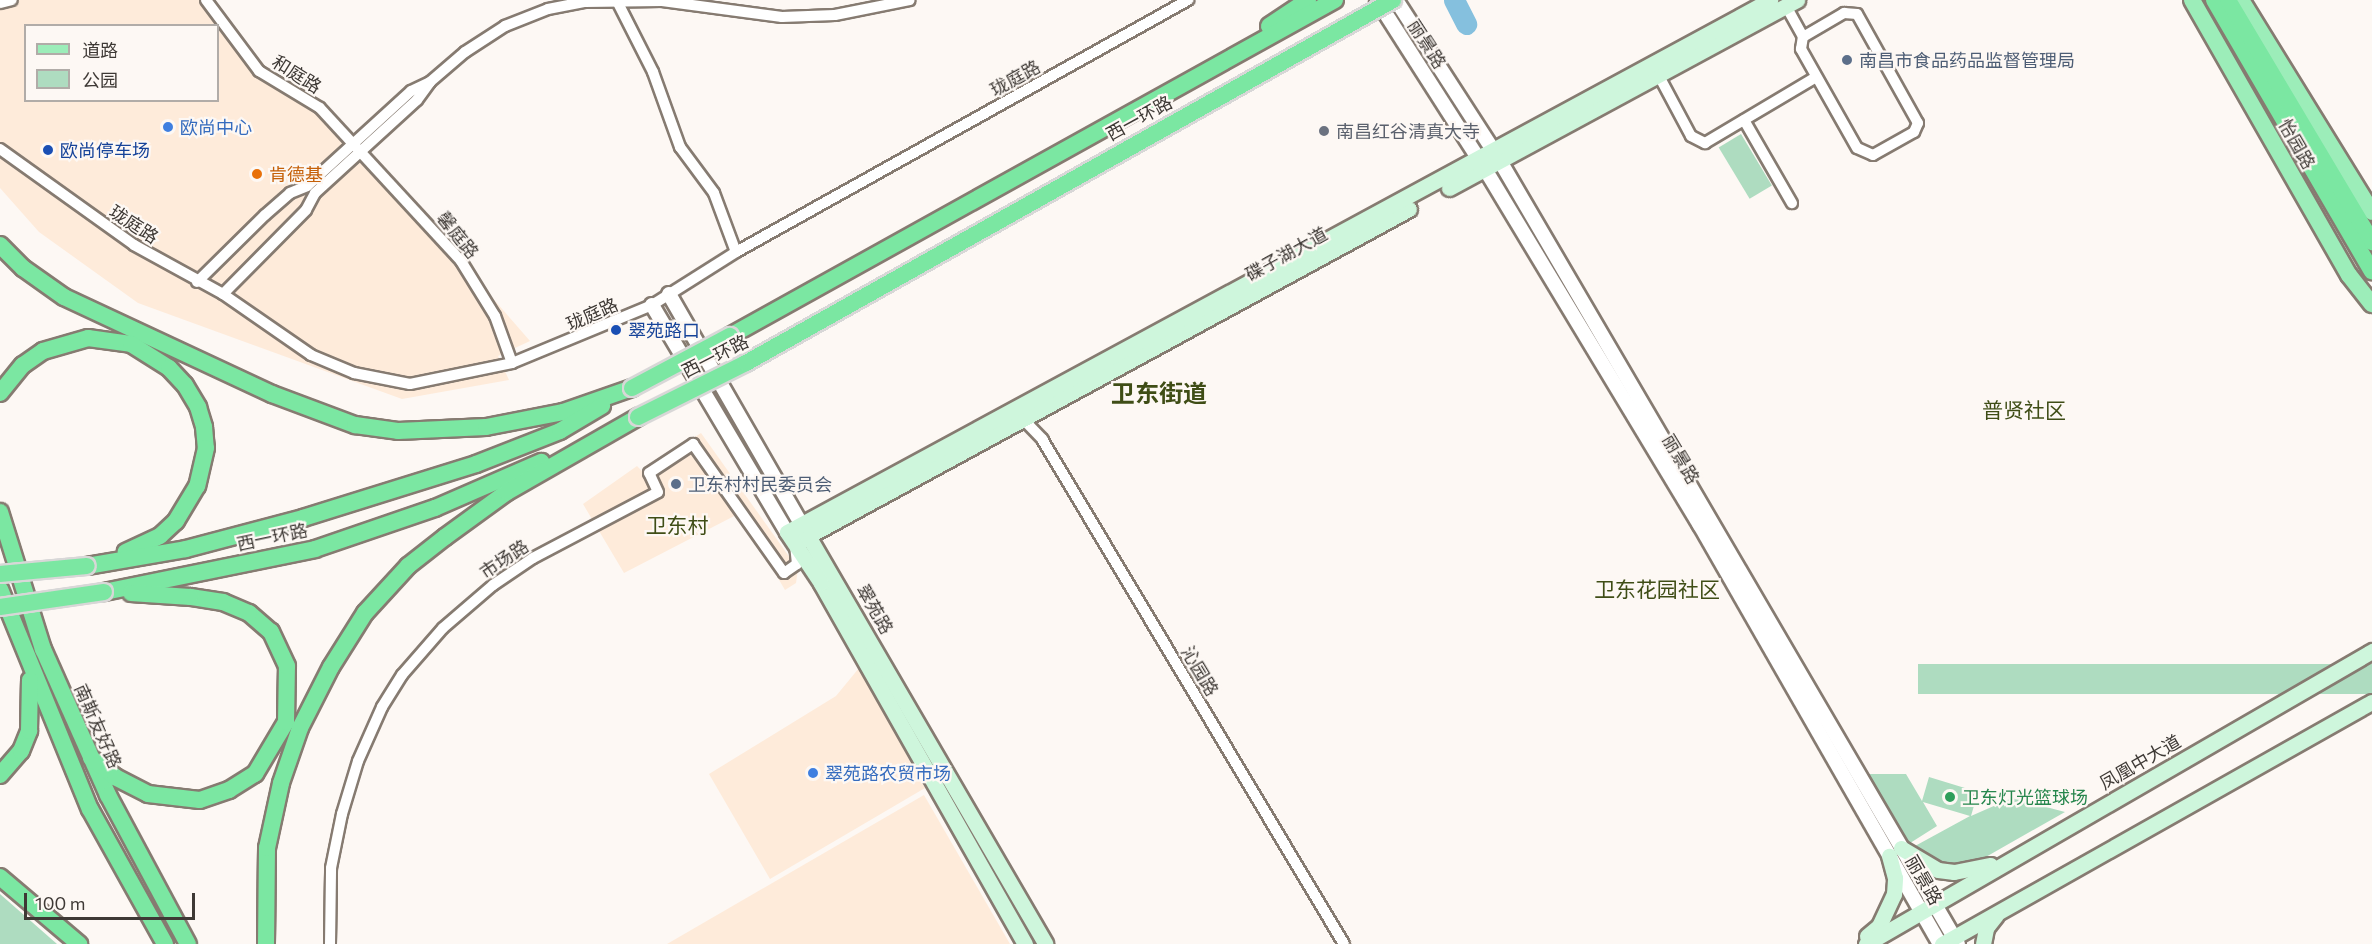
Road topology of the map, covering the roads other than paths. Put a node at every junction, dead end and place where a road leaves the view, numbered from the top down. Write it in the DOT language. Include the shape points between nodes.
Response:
graph roads {
  1 [pos="12,0"];
  2 [pos="206,0"];
  3 [pos="662,0"];
  4 [pos="856,0"];
  5 [pos="910,0"];
  6 [pos="1188,0"];
  7 [pos="1308,0"];
  8 [pos="1335,0"];
  9 [pos="1377,0"];
  10 [pos="1395,0"];
  11 [pos="1770,0"];
  12 [pos="2192,0"];
  13 [pos="2214,0"];
  14 [pos="2228,0"];
  15 [pos="2241,0"];
  16 [pos="590,1"];
  17 [pos="616,1"];
  18 [pos="0,3"];
  19 [pos="1792,3"];
  20 [pos="1171,4"];
  21 [pos="860,11"];
  22 [pos="1803,37"];
  23 [pos="1206,71"];
  24 [pos="1659,76"];
  25 [pos="1816,77"];
  26 [pos="1744,120"];
  27 [pos="358,147"];
  28 [pos="0,149"];
  29 [pos="1497,156"];
  30 [pos="1482,164"];
  31 [pos="2367,194"];
  32 [pos="1792,203"];
  33 [pos="2372,212"];
  34 [pos="2372,242"];
  35 [pos="0,244"];
  36 [pos="736,252"];
  37 [pos="2372,271"];
  38 [pos="197,282"];
  39 [pos="223,294"];
  40 [pos="669,294"];
  41 [pos="2372,304"];
  42 [pos="652,305"];
  43 [pos="512,363"];
  44 [pos="632,388"];
  45 [pos="0,393"];
  46 [pos="638,417"];
  47 [pos="1023,419"];
  48 [pos="0,512"];
  49 [pos="798,534"];
  50 [pos="87,566"];
  51 [pos="0,574"];
  52 [pos="0,589"];
  53 [pos="104,592"];
  54 [pos="0,607"];
  55 [pos="2372,651"];
  56 [pos="29,664"];
  57 [pos="2372,702"];
  58 [pos="91,758"];
  59 [pos="0,775"];
  60 [pos="1895,852"];
  61 [pos="2019,855"];
  62 [pos="0,877"];
  63 [pos="1928,908"];
  64 [pos="1998,912"];
  65 [pos="1949,942"];
  66 [pos="79,944"];
  67 [pos="165,944"];
  68 [pos="188,944"];
  69 [pos="266,944"];
  70 [pos="330,944"];
  71 [pos="1025,944"];
  72 [pos="1046,944"];
  73 [pos="1344,944"];
  74 [pos="1857,944"];
  75 [pos="1866,944"];
  76 [pos="1983,944"];
  1 -- 18 [label="street"];
  2 -- 27 [label="street, 和庭路" via="259,71 320,108"];
  3 -- 17 [label="street"];
  3 -- 21 [label="street" via="782,17"];
  4 -- 21 [label="street"];
  5 -- 21 [label="street"];
  6 -- 20 [label="street, 珑庭路"];
  7 -- 23 [label="highway"];
  8 -- 23 [label="highway, 西一环路"];
  9 -- 30 [label="street, 丽景路"];
  10 -- 29 [label="street, 丽景路"];
  10 -- 46 [label="highway, 西一环路, bridge" via="746,363"];
  11 -- 29 [label="main road, 碟子湖大道"];
  12 -- 41 [label="main road, 怡园路" via="2349,275"];
  13 -- 37 [label="highway"];
  14 -- 34 [label="highway"];
  15 -- 31 [label="main road, 怡园路"];
  16 -- 17 [label="street"];
  16 -- 27 [label="street" via="548,9 505,26 465,52 430,82 411,91"];
  17 -- 36 [label="street" via="653,72 680,147 714,193"];
  19 -- 22 [label="street"];
  19 -- 24 [label="main road, 碟子湖大道"];
  20 -- 36 [label="street, 珑庭路"];
  22 -- 25 [label="street" via="1801,49"];
  22 -- 25 [label="street" via="1844,13 1857,14 1918,123 1914,132 1873,155 1865,154 1857,148"];
  23 -- 44 [label="highway, 西一环路, bridge"];
  24 -- 26 [label="street" via="1697,142 1705,143"];
  24 -- 29 [label="main road, 碟子湖大道"];
  25 -- 26 [label="street"];
  26 -- 32 [label="street"];
  27 -- 38 [label="street" via="307,186 290,193"];
  27 -- 39 [label="street" via="315,193 306,210"];
  27 -- 43 [label="street, 馨庭路" via="460,261 495,315"];
  28 -- 38 [label="street, 珑庭路" via="86,213"];
  29 -- 30 [label="main road, 碟子湖大道"];
  29 -- 60 [label="street, 丽景路"];
  30 -- 47 [label="main road, 碟子湖大道"];
  30 -- 49 [label="main road, 碟子湖大道"];
  30 -- 60 [label="street, 丽景路"];
  31 -- 33 [label="main road, 怡园路"];
  35 -- 44 [label="highway" via="23,267 64,297 272,394 355,424 398,431 486,427 563,412"];
  36 -- 40 [label="street, 珑庭路"];
  38 -- 39 [label="street, 珑庭路"];
  39 -- 43 [label="street, 珑庭路" via="311,355 354,373 410,384"];
  40 -- 42 [label="street, 珑庭路"];
  40 -- 49 [label="street, 翠苑路"];
  42 -- 43 [label="street, 珑庭路"];
  42 -- 49 [label="street, 翠苑路"];
  44 -- 50 [label="highway, 西一环路" via="560,431 476,464 196,547"];
  45 -- 50 [label="highway" via="23,365 43,351 88,338 110,339 131,344 169,368 198,407 206,448 197,486 187,505 160,536"];
  46 -- 53 [label="highway, 西一环路" via="483,488 315,549"];
  46 -- 69 [label="highway" via="507,492 444,537 408,566 365,614 331,667 300,728 281,783 267,848"];
  47 -- 49 [label="main road, 碟子湖大道"];
  47 -- 73 [label="street, 沁园路" via="1042,439"];
  48 -- 58 [label="highway, 南斯友好路" via="43,649"];
  49 -- 70 [label="street, 市场路" via="797,564 784,573 693,444 649,473 658,492 533,558 493,585 443,628 402,675 382,707 358,761 331,868"];
  49 -- 71 [label="main road, 翠苑路" via="821,583"];
  49 -- 72 [label="main road, 翠苑路"];
  50 -- 51 [label="highway, 西一环路, bridge"];
  52 -- 56 [label="highway"];
  53 -- 54 [label="highway, 西一环路, bridge"];
  53 -- 58 [label="highway" via="190,597 223,602 249,613 271,632 287,666 290,694 286,722 255,774 229,790 200,800 148,794 115,777"];
  55 -- 61 [label="main road, 凤凰中大道"];
  56 -- 59 [label="highway" via="33,705 29,731 21,751"];
  56 -- 67 [label="highway" via="90,809"];
  57 -- 64 [label="main road"];
  58 -- 68 [label="highway, 南斯友好路"];
  60 -- 61 [label="main road" via="1954,872"];
  60 -- 63 [label="street, 丽景路"];
  60 -- 74 [label="main road" via="1895,878 1888,912 1879,926"];
  61 -- 63 [label="main road, 凤凰中大道"];
  62 -- 66 [label="highway"];
  63 -- 65 [label="street, 丽景路"];
  63 -- 75 [label="main road, 凤凰中大道"];
  64 -- 65 [label="main road"];
  64 -- 76 [label="main road" via="1986,928"];
}
